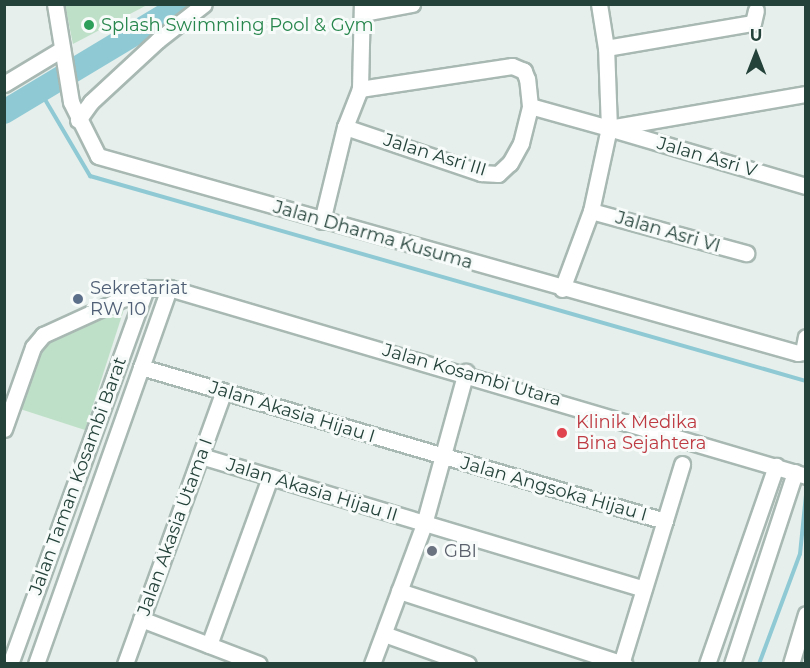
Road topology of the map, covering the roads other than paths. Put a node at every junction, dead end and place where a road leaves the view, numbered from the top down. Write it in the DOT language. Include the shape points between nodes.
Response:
graph roads {
  1 [pos="55,4"];
  2 [pos="204,4"];
  3 [pos="412,4"];
  4 [pos="599,4"];
  5 [pos="363,9"];
  6 [pos="756,10"];
  7 [pos="606,48"];
  8 [pos="63,53"];
  9 [pos="4,84"];
  10 [pos="360,89"];
  11 [pos="806,94"];
  12 [pos="530,106"];
  13 [pos="78,120"];
  14 [pos="345,127"];
  15 [pos="609,128"];
  16 [pos="806,186"];
  17 [pos="591,210"];
  18 [pos="322,221"];
  19 [pos="746,253"];
  20 [pos="146,288"];
  21 [pos="169,288"];
  22 [pos="562,289"];
  23 [pos="806,337"];
  24 [pos="141,367"];
  25 [pos="466,372"];
  26 [pos="224,392"];
  27 [pos="4,429"];
  28 [pos="201,456"];
  29 [pos="442,457"];
  30 [pos="682,464"];
  31 [pos="776,466"];
  32 [pos="801,474"];
  33 [pos="270,477"];
  34 [pos="665,521"];
  35 [pos="424,524"];
  36 [pos="643,589"];
  37 [pos="399,591"];
  38 [pos="806,614"];
  39 [pos="141,620"];
  40 [pos="384,634"];
  41 [pos="209,645"];
  42 [pos="10,663"];
  43 [pos="36,663"];
  44 [pos="125,663"];
  45 [pos="259,663"];
  46 [pos="372,663"];
  47 [pos="468,663"];
  48 [pos="622,663"];
  49 [pos="707,663"];
  50 [pos="732,663"];
  51 [pos="791,663"];
  1 -- 8 [label="street, Jalan Dharma Kusuma"];
  2 -- 13 [label="street" via="158,40"];
  3 -- 5 [label="street"];
  4 -- 7 [label="street"];
  5 -- 10 [label="street"];
  6 -- 7 [label="street" via="753,23"];
  7 -- 15 [label="street"];
  8 -- 9 [label="street"];
  8 -- 13 [label="street, Jalan Dharma Kusuma"];
  10 -- 12 [label="street, Jalan Asri III" via="512,66 524,71 528,79"];
  10 -- 14 [label="street"];
  11 -- 15 [label="street, Jalan Asri V"];
  12 -- 14 [label="street, Jalan Asri III" via="521,143 510,163 498,174 481,173"];
  12 -- 15 [label="street, Jalan Asri V"];
  13 -- 18 [label="street, Jalan Dharma Kusuma" via="102,157"];
  14 -- 18 [label="street"];
  15 -- 16 [label="street, Jalan Asri V"];
  15 -- 17 [label="street"];
  17 -- 19 [label="street, Jalan Asri VI"];
  17 -- 22 [label="street"];
  18 -- 22 [label="street, Jalan Dharma Kusuma"];
  20 -- 21 [label="street, Jalan Kosambi Utara"];
  20 -- 27 [label="street" via="38,339"];
  20 -- 42 [label="street, Jalan Taman Kosambi Barat"];
  21 -- 24 [label="street, Jalan Taman Kosambi Barat"];
  21 -- 25 [label="street, Jalan Kosambi Utara"];
  22 -- 23 [label="street, Jalan Dharma Kusuma" via="802,353"];
  24 -- 26 [label="street, Jalan Akasia Hijau I"];
  24 -- 43 [label="street, Jalan Taman Kosambi Barat"];
  25 -- 29 [label="street"];
  25 -- 31 [label="street, Jalan Kosambi Utara"];
  26 -- 28 [label="street, Jalan Akasia Utama I"];
  26 -- 29 [label="street, Jalan Akasia Hijau I"];
  28 -- 33 [label="street, Jalan Akasia Hijau II"];
  28 -- 39 [label="street, Jalan Akasia Utama I"];
  29 -- 34 [label="street, Jalan Angsoka Hijau I"];
  29 -- 35 [label="street"];
  30 -- 34 [label="street"];
  31 -- 32 [label="street, Jalan Kosambi Utara"];
  31 -- 49 [label="street"];
  32 -- 50 [label="street"];
  33 -- 35 [label="street, Jalan Akasia Hijau II"];
  33 -- 41 [label="street"];
  34 -- 36 [label="street"];
  35 -- 36 [label="street, Jalan Akasia Hijau II"];
  35 -- 37 [label="street"];
  36 -- 48 [label="street"];
  37 -- 40 [label="street"];
  37 -- 48 [label="street"];
  38 -- 51 [label="street"];
  39 -- 41 [label="street"];
  39 -- 44 [label="street, Jalan Akasia Utama I"];
  40 -- 46 [label="street"];
  40 -- 47 [label="street"];
  41 -- 45 [label="street"];
}
